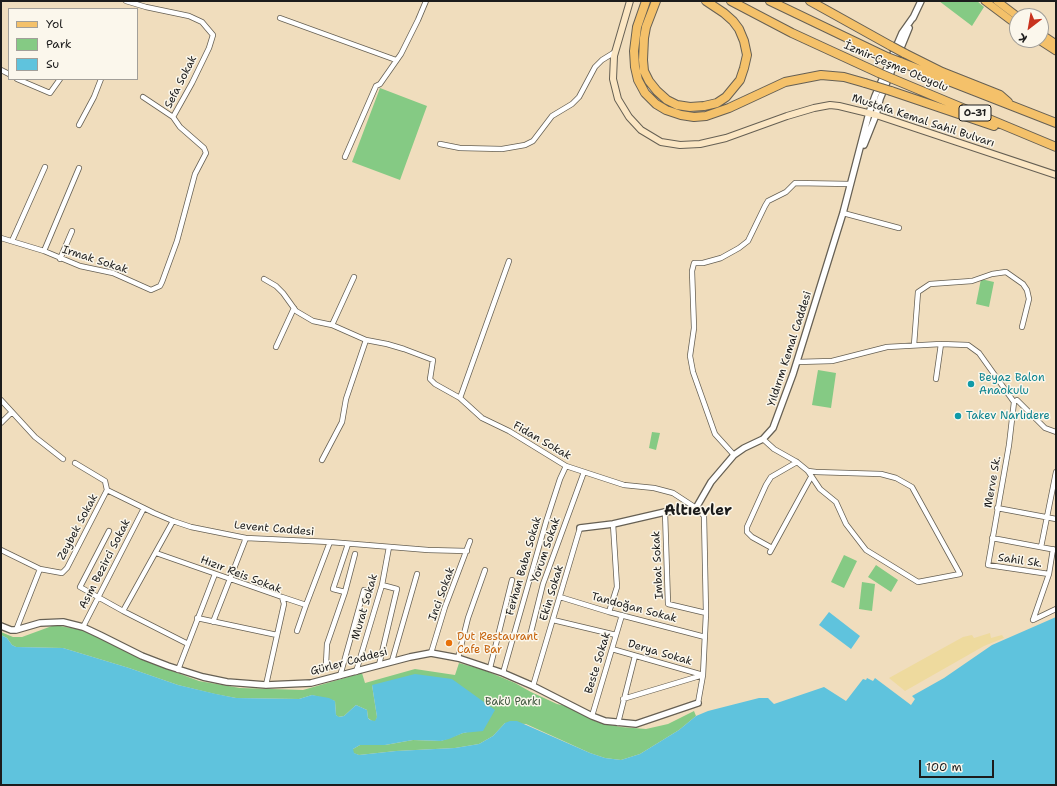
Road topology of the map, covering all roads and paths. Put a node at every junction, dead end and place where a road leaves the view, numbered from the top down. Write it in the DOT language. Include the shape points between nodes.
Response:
graph roads {
  1 [pos="126,1"];
  2 [pos="426,1"];
  3 [pos="630,1"];
  4 [pos="646,1"];
  5 [pos="656,1"];
  6 [pos="706,1"];
  7 [pos="731,1"];
  8 [pos="770,1"];
  9 [pos="810,1"];
  10 [pos="921,1"];
  11 [pos="985,1"];
  12 [pos="997,1"];
  13 [pos="1009,10"];
  14 [pos="914,16"];
  15 [pos="280,18"];
  16 [pos="1009,19"];
  17 [pos="615,52"];
  18 [pos="396,60"];
  19 [pos="19,80"];
  20 [pos="59,80"];
  21 [pos="101,80"];
  22 [pos="143,97"];
  23 [pos="1015,107"];
  24 [pos="869,113"];
  25 [pos="876,115"];
  26 [pos="173,118"];
  27 [pos="1056,123"];
  28 [pos="79,125"];
  29 [pos="440,144"];
  30 [pos="1056,148"];
  31 [pos="345,157"];
  32 [pos="855,167"];
  33 [pos="45,168"];
  34 [pos="79,168"];
  35 [pos="1056,176"];
  36 [pos="850,184"];
  37 [pos="844,213"];
  38 [pos="899,228"];
  39 [pos="72,231"];
  40 [pos="1,238"];
  41 [pos="12,241"];
  42 [pos="44,251"];
  43 [pos="60,259"];
  44 [pos="509,261"];
  45 [pos="354,277"];
  46 [pos="264,279"];
  47 [pos="160,286"];
  48 [pos="294,308"];
  49 [pos="332,325"];
  50 [pos="1022,327"];
  51 [pos="366,340"];
  52 [pos="941,344"];
  53 [pos="914,345"];
  54 [pos="276,347"];
  55 [pos="797,362"];
  56 [pos="936,379"];
  57 [pos="460,398"];
  58 [pos="1,400"];
  59 [pos="1014,402"];
  60 [pos="12,412"];
  61 [pos="1,423"];
  62 [pos="1056,432"];
  63 [pos="763,439"];
  64 [pos="734,455"];
  65 [pos="63,459"];
  66 [pos="322,460"];
  67 [pos="797,462"];
  68 [pos="75,463"];
  69 [pos="566,466"];
  70 [pos="808,471"];
  71 [pos="584,472"];
  72 [pos="1056,472"];
  73 [pos="811,477"];
  74 [pos="107,490"];
  75 [pos="144,508"];
  76 [pos="696,508"];
  77 [pos="998,508"];
  78 [pos="665,512"];
  79 [pos="1047,517"];
  80 [pos="1056,519"];
  81 [pos="173,521"];
  82 [pos="613,524"];
  83 [pos="580,528"];
  84 [pos="110,531"];
  85 [pos="246,538"];
  86 [pos="992,538"];
  87 [pos="470,541"];
  88 [pos="330,542"];
  89 [pos="348,544"];
  90 [pos="389,547"];
  91 [pos="1042,547"];
  92 [pos="1,550"];
  93 [pos="1054,550"];
  94 [pos="467,551"];
  95 [pos="156,553"];
  96 [pos="356,554"];
  97 [pos="988,565"];
  98 [pos="40,569"];
  99 [pos="485,570"];
  100 [pos="215,574"];
  101 [pos="417,574"];
  102 [pos="1049,574"];
  103 [pos="231,579"];
  104 [pos="512,580"];
  105 [pos="382,585"];
  106 [pos="364,590"];
  107 [pos="345,592"];
  108 [pos="282,597"];
  109 [pos="560,597"];
  110 [pos="98,598"];
  111 [pos="306,605"];
  112 [pos="1056,609"];
  113 [pos="122,611"];
  114 [pos="609,612"];
  115 [pos="706,613"];
  116 [pos="622,614"];
  117 [pos="197,618"];
  118 [pos="553,620"];
  119 [pos="213,622"];
  120 [pos="1,626"];
  121 [pos="82,628"];
  122 [pos="16,630"];
  123 [pos="297,631"];
  124 [pos="278,635"];
  125 [pos="616,635"];
  126 [pos="530,636"];
  127 [pos="705,637"];
  128 [pos="188,644"];
  129 [pos="612,649"];
  130 [pos="431,653"];
  131 [pos="635,656"];
  132 [pos="458,658"];
  133 [pos="392,661"];
  134 [pos="379,665"];
  135 [pos="327,668"];
  136 [pos="490,668"];
  137 [pos="178,670"];
  138 [pos="356,672"];
  139 [pos="503,673"];
  140 [pos="703,675"];
  141 [pos="340,676"];
  142 [pos="266,685"];
  143 [pos="533,686"];
  144 [pos="623,699"];
  145 [pos="698,703"];
  146 [pos="592,716"];
  147 [pos="618,723"];
  1 -- 26 [label="street, Sefa Sokak" via="189,16 202,22 213,34 209,48"];
  2 -- 18 [label="street"];
  3 -- 17 [label="main road, Mustafa Kemal Sahil Bulvarı"];
  4 -- 30 [label="highway, bridge" via="637,26 634,51 638,80 645,93 656,104 680,116 706,116 785,82 821,76 844,77"];
  5 -- 6 [label="highway" via="644,38 644,71 649,81 666,100 690,108 716,103 732,92 740,80 747,55 741,35 733,21"];
  7 -- 30 [label="highway, İzmir-Çeşme Otoyolu / O-31, bridge" via="792,33 879,73"];
  8 -- 23 [label="highway, İzmir-Çeşme Otoyolu / O-31, bridge" via="887,57"];
  9 -- 23 [label="highway, bridge" via="942,72 1000,95"];
  10 -- 14 [label="street, Yıldırım Kemal Caddesi"];
  11 -- 16 [label="main road"];
  12 -- 13 [label="main road"];
  14 -- 24 [label="street, Yıldırım Kemal Caddesi" via="902,34 886,68"];
  14 -- 25 [label="street, Yıldırım Kemal Caddesi" via="885,85"];
  15 -- 18 [label="street"];
  17 -- 24 [label="main road, Mustafa Kemal Sahil Bulvarı" via="613,79 618,99 641,130 661,142 680,145 700,144 726,138 822,106 839,106"];
  17 -- 29 [label="street" via="595,67 580,97 552,116 533,141 502,149 460,148"];
  18 -- 31 [label="street" via="376,86"];
  19 -- 20 [label="street" via="50,93"];
  21 -- 28 [label="street"];
  22 -- 26 [label="street"];
  23 -- 27 [label="highway, İzmir-Çeşme Otoyolu / O-31"];
  24 -- 25 [label="main road, Mustafa Kemal Sahil Bulvarı"];
  24 -- 32 [label="street, Yıldırım Kemal Caddesi"];
  25 -- 32 [label="street, Yıldırım Kemal Caddesi"];
  25 -- 35 [label="main road, Mustafa Kemal Sahil Bulvarı"];
  26 -- 47 [label="street, Sefa Sokak" via="206,153 194,174 177,241"];
  32 -- 36 [label="street, Yıldırım Kemal Caddesi"];
  33 -- 41 [label="street"];
  34 -- 42 [label="street"];
  36 -- 37 [label="street, Yıldırım Kemal Caddesi"];
  36 -- 64 [label="street" via="795,183 786,192 768,201 748,241 720,258 694,263 694,328 690,356 693,372 715,434"];
  37 -- 38 [label="street"];
  37 -- 55 [label="street, Yıldırım Kemal Caddesi"];
  39 -- 43 [label="street"];
  40 -- 41 [label="street, Irmak Sokak"];
  41 -- 42 [label="street, Irmak Sokak"];
  42 -- 43 [label="street, Irmak Sokak"];
  43 -- 47 [label="street, Irmak Sokak" via="113,273 151,290"];
  44 -- 57 [label="street"];
  45 -- 49 [label="street"];
  46 -- 48 [label="street" via="276,286"];
  48 -- 49 [label="street" via="313,321"];
  48 -- 54 [label="street"];
  49 -- 51 [label="street"];
  50 -- 53 [label="street" via="1029,299 1027,290 1006,272 972,281 930,284 918,292"];
  51 -- 57 [label="street, Fidan Sokak" via="404,349 433,360 430,379"];
  51 -- 66 [label="street" via="346,399 342,422"];
  52 -- 53 [label="street"];
  52 -- 56 [label="street"];
  52 -- 59 [label="street" via="968,346 979,354"];
  53 -- 55 [label="street" via="887,347 832,361"];
  55 -- 63 [label="street, Yıldırım Kemal Caddesi" via="777,420"];
  57 -- 69 [label="street, Fidan Sokak" via="482,418 509,431"];
  58 -- 60 [label="street"];
  59 -- 62 [label="street" via="1016,400 1045,428"];
  59 -- 77 [label="street, Merve Sk."];
  60 -- 61 [label="street"];
  60 -- 65 [label="street" via="35,437"];
  63 -- 64 [label="street, Yıldırım Kemal Caddesi"];
  63 -- 67 [label="street" via="774,449"];
  64 -- 76 [label="street, Yıldırım Kemal Caddesi" via="711,482"];
  67 -- 70 [label="street"];
  67 -- 73 [label="street" via="771,477 747,532 771,550"];
  68 -- 74 [label="street, Levent Caddesi" via="105,481"];
  69 -- 71 [label="street, Fidan Sokak"];
  69 -- 139 [label="street, Ferhan Baba Sokak" via="546,522"];
  70 -- 73 [label="street"];
  70 -- 73 [label="street" via="881,474 896,478 912,487 960,574 918,582 866,550 846,524 836,502 820,489"];
  71 -- 76 [label="street, Fidan Sokak" via="624,485 673,493"];
  71 -- 126 [label="street, Yorum Sokak" via="543,584"];
  72 -- 79 [label="street"];
  74 -- 75 [label="street, Levent Caddesi"];
  74 -- 98 [label="street, Zeybek Sokak" via="67,568 62,573"];
  75 -- 81 [label="street, Levent Caddesi"];
  75 -- 110 [label="street, Asım Bezirci Sokak"];
  76 -- 78 [label="street"];
  76 -- 115 [label="street" via="704,516"];
  77 -- 79 [label="street"];
  77 -- 86 [label="street, Merve Sk."];
  78 -- 82 [label="street"];
  78 -- 115 [label="street, Imbat Sokak" via="668,604"];
  79 -- 80 [label="street"];
  79 -- 91 [label="street"];
  81 -- 85 [label="street, Levent Caddesi"];
  81 -- 95 [label="street"];
  82 -- 83 [label="street"];
  82 -- 114 [label="street" via="617,587"];
  83 -- 109 [label="street, Ekin Sokak"];
  84 -- 110 [label="street" via="80,588"];
  85 -- 88 [label="street, Levent Caddesi"];
  85 -- 103 [label="street"];
  86 -- 91 [label="street"];
  86 -- 97 [label="street, Merve Sk."];
  87 -- 94 [label="street, Inci Sokak"];
  88 -- 89 [label="street, Levent Caddesi"];
  88 -- 111 [label="street"];
  89 -- 90 [label="street, Levent Caddesi"];
  89 -- 107 [label="street" via="333,588"];
  90 -- 94 [label="street, Levent Caddesi"];
  90 -- 105 [label="street, Murat Sokak"];
  91 -- 93 [label="street"];
  92 -- 98 [label="street"];
  93 -- 102 [label="street"];
  94 -- 130 [label="street, Inci Sokak"];
  95 -- 100 [label="street, Hızır Reis Sokak"];
  95 -- 113 [label="street"];
  96 -- 107 [label="street"];
  97 -- 102 [label="street, Sahil Sk."];
  98 -- 122 [label="street"];
  99 -- 132 [label="street" via="468,618"];
  100 -- 103 [label="street, Hızır Reis Sokak"];
  100 -- 117 [label="street"];
  101 -- 133 [label="street"];
  102 -- 112 [label="street" via="1033,620"];
  103 -- 108 [label="street, Hızır Reis Sokak"];
  103 -- 119 [label="street"];
  104 -- 136 [label="street"];
  105 -- 134 [label="street" via="397,589"];
  105 -- 138 [label="street, Murat Sokak"];
  106 -- 141 [label="street"];
  107 -- 135 [label="street" via="327,644"];
  108 -- 111 [label="street"];
  108 -- 124 [label="street, Hızır Reis Sokak" via="284,604"];
  109 -- 114 [label="street, Tandoğan Sokak"];
  109 -- 118 [label="street, Ekin Sokak"];
  110 -- 113 [label="street"];
  110 -- 121 [label="street, Asım Bezirci Sokak"];
  111 -- 123 [label="street"];
  113 -- 128 [label="street"];
  114 -- 116 [label="street, Tandoğan Sokak"];
  115 -- 127 [label="street"];
  116 -- 125 [label="street, Beste Sokak"];
  116 -- 127 [label="street, Tandoğan Sokak"];
  117 -- 119 [label="street"];
  117 -- 128 [label="street"];
  118 -- 125 [label="street"];
  118 -- 143 [label="street, Ekin Sokak"];
  119 -- 124 [label="street"];
  120 -- 122 [label="street"];
  121 -- 122 [label="street, Gürler Caddesi" via="54,621"];
  121 -- 137 [label="street, Gürler Caddesi"];
  124 -- 142 [label="street, Hızır Reis Sokak"];
  125 -- 129 [label="street, Beste Sokak"];
  127 -- 140 [label="street"];
  128 -- 137 [label="street"];
  129 -- 131 [label="street, Derya Sokak"];
  129 -- 146 [label="street, Beste Sokak"];
  130 -- 132 [label="street, Gürler Caddesi"];
  130 -- 133 [label="street, Gürler Caddesi"];
  131 -- 140 [label="street, Derya Sokak"];
  131 -- 144 [label="street"];
  132 -- 136 [label="street, Gürler Caddesi"];
  133 -- 134 [label="street, Gürler Caddesi"];
  134 -- 138 [label="street, Gürler Caddesi"];
  136 -- 139 [label="street, Gürler Caddesi"];
  137 -- 142 [label="street, Gürler Caddesi" via="219,681"];
  138 -- 141 [label="street, Gürler Caddesi"];
  139 -- 143 [label="street, Gürler Caddesi"];
  140 -- 144 [label="street"];
  140 -- 145 [label="street"];
  141 -- 142 [label="street, Gürler Caddesi" via="311,684"];
  143 -- 146 [label="street, Gürler Caddesi"];
  144 -- 147 [label="street"];
  145 -- 147 [label="street, Gürler Caddesi" via="636,724"];
  146 -- 147 [label="street, Gürler Caddesi"];
}
